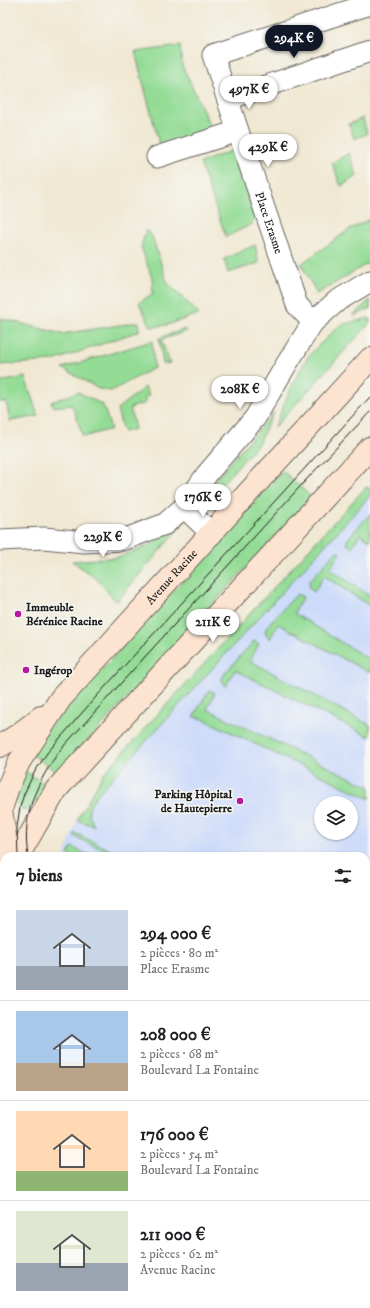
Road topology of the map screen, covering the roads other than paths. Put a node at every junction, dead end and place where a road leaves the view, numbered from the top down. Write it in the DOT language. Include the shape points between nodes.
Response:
graph roads {
  1 [pos="370,4"];
  2 [pos="370,51"];
  3 [pos="228,99"];
  4 [pos="238,131"];
  5 [pos="157,157"];
  6 [pos="370,281"];
  7 [pos="313,322"];
  8 [pos="370,359"];
  9 [pos="370,448"];
  10 [pos="184,507"];
  11 [pos="212,534"];
  12 [pos="0,540"];
  13 [pos="61,698"];
  14 [pos="0,746"];
  15 [pos="0,811"];
  16 [pos="14,841"];
  1 -- 3 [label="street, Place Erasme" via="213,55"];
  2 -- 3 [label="street"];
  3 -- 4 [label="street, Place Erasme"];
  4 -- 5 [label="street"];
  4 -- 7 [label="street, Place Erasme" via="297,305"];
  6 -- 7 [label="street" via="337,301"];
  7 -- 10 [label="street" via="255,418 207,474"];
  8 -- 11 [label="street, Avenue Racine"];
  9 -- 16 [label="street" via="63,782"];
  10 -- 11 [label="street"];
  10 -- 12 [label="street" via="165,524 122,540"];
  11 -- 13 [label="street, Avenue Racine"];
  13 -- 14 [label="street" via="31,726"];
  13 -- 15 [label="street, Avenue Racine" via="19,762"];
  15 -- 16 [label="street"];
  15 -- 16 [label="street"];
}
